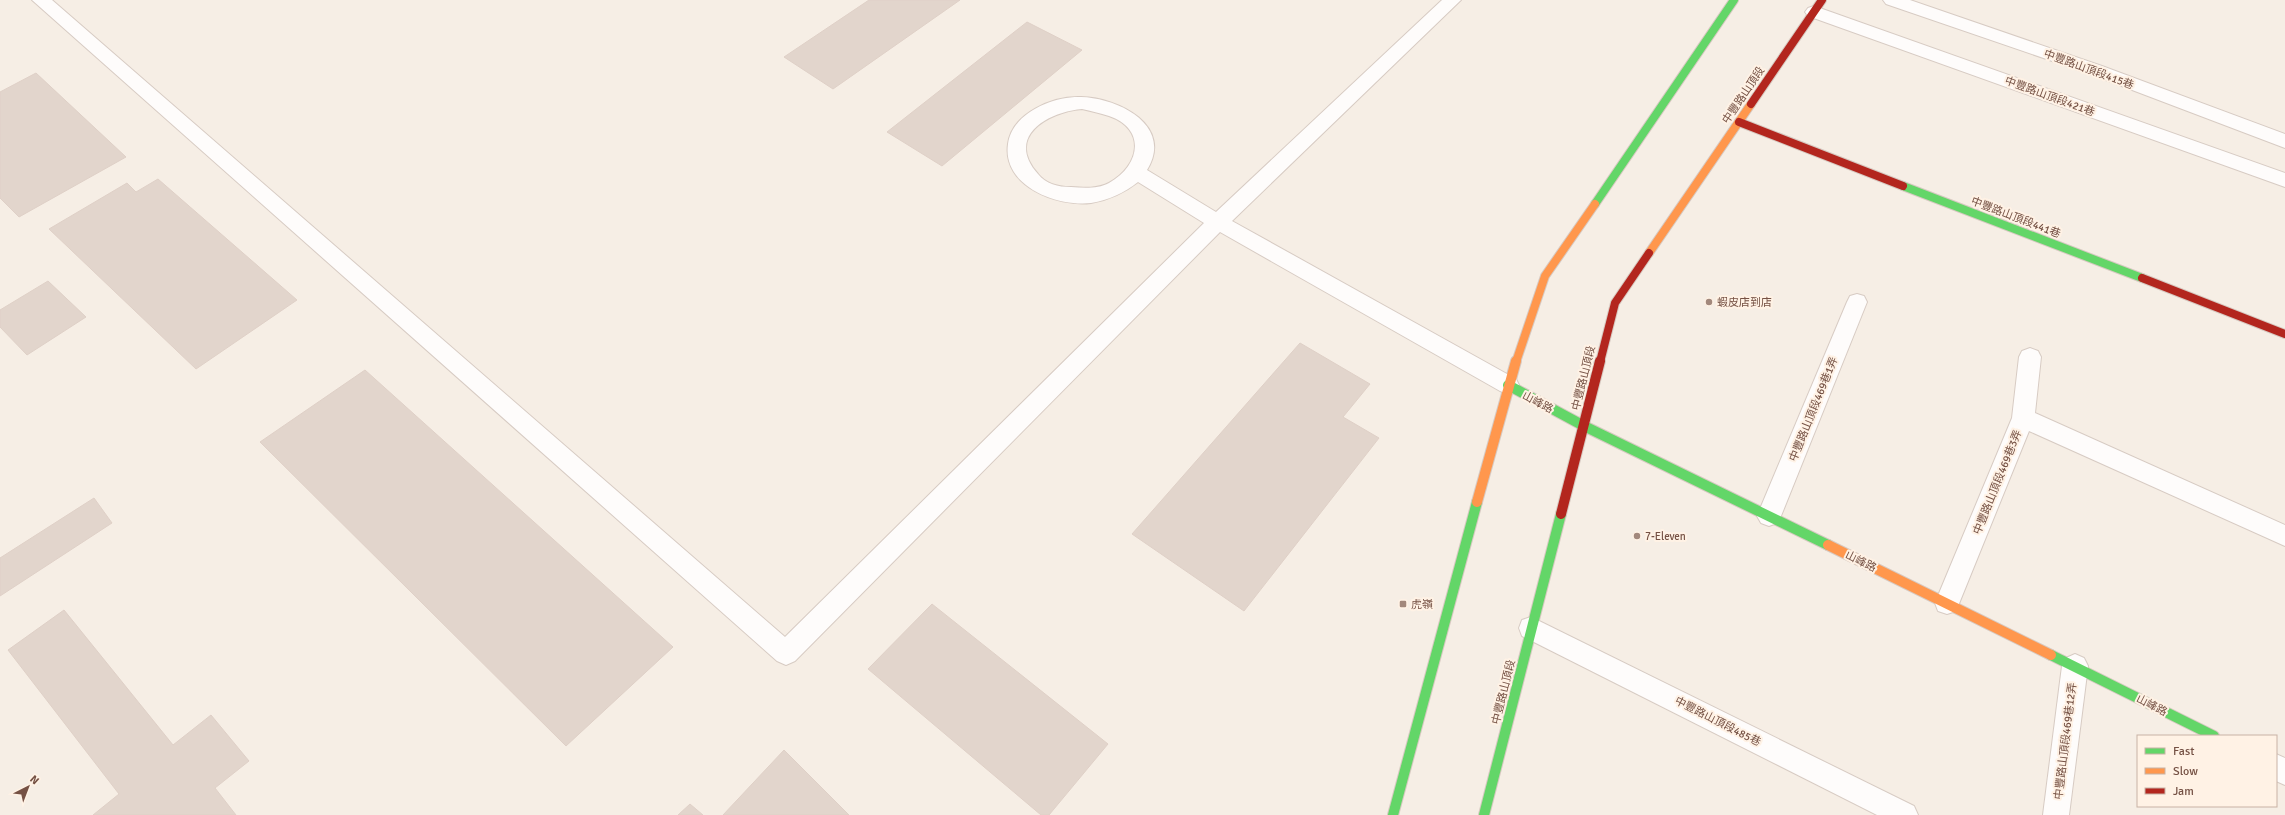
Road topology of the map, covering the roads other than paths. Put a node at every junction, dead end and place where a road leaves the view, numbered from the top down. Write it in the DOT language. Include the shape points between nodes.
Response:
graph roads {
  1 [pos="41,0"];
  2 [pos="1452,0"];
  3 [pos="1734,0"];
  4 [pos="1892,0"];
  5 [pos="1818,6"];
  6 [pos="1739,122"];
  7 [pos="2285,141"];
  8 [pos="1137,173"];
  9 [pos="2285,180"];
  10 [pos="1218,222"];
  11 [pos="1857,302"];
  12 [pos="2285,334"];
  13 [pos="2030,357"];
  14 [pos="1508,385"];
  15 [pos="2023,418"];
  16 [pos="1584,426"];
  17 [pos="1769,516"];
  18 [pos="2285,536"];
  19 [pos="1947,603"];
  20 [pos="1532,628"];
  21 [pos="2075,666"];
  22 [pos="2212,735"];
  23 [pos="1393,815"];
  24 [pos="1484,815"];
  25 [pos="1905,815"];
  26 [pos="2056,815"];
  1 -- 10 [label="street" via="786,653"];
  2 -- 10 [label="street"];
  3 -- 14 [label="main road" via="1545,276"];
  4 -- 7 [label="street, 中豐路山頂段415巷" via="2096,70"];
  5 -- 6 [label="main road, 中豐路山頂段"];
  5 -- 9 [label="street, 中豐路山頂段421巷"];
  6 -- 12 [label="main road, 中豐路山頂段441巷"];
  6 -- 16 [label="main road, 中豐路山頂段" via="1615,303"];
  8 -- 8 [label="street" via="1147,151 1145,136 1127,115 1103,105 1061,105 1042,113 1027,124 1018,138 1016,154 1021,169 1033,182 1051,191 1072,196 1093,195 1114,190"];
  8 -- 10 [label="street"];
  10 -- 14 [label="street"];
  11 -- 17 [label="street, 中豐路山頂段469巷1弄"];
  13 -- 15 [label="street, 中豐路山頂段469巷3弄"];
  14 -- 16 [label="main road, 山峰路"];
  14 -- 23 [label="main road"];
  15 -- 18 [label="street"];
  15 -- 19 [label="street, 中豐路山頂段469巷3弄"];
  16 -- 17 [label="main road, 山峰路"];
  16 -- 20 [label="main road, 中豐路山頂段"];
  17 -- 19 [label="main road, 山峰路"];
  19 -- 21 [label="main road, 山峰路"];
  20 -- 24 [label="main road, 中豐路山頂段"];
  20 -- 25 [label="street, 中豐路山頂段485巷"];
  21 -- 22 [label="main road, 山峰路"];
  21 -- 26 [label="street, 中豐路山頂段469巷12弄"];
}
